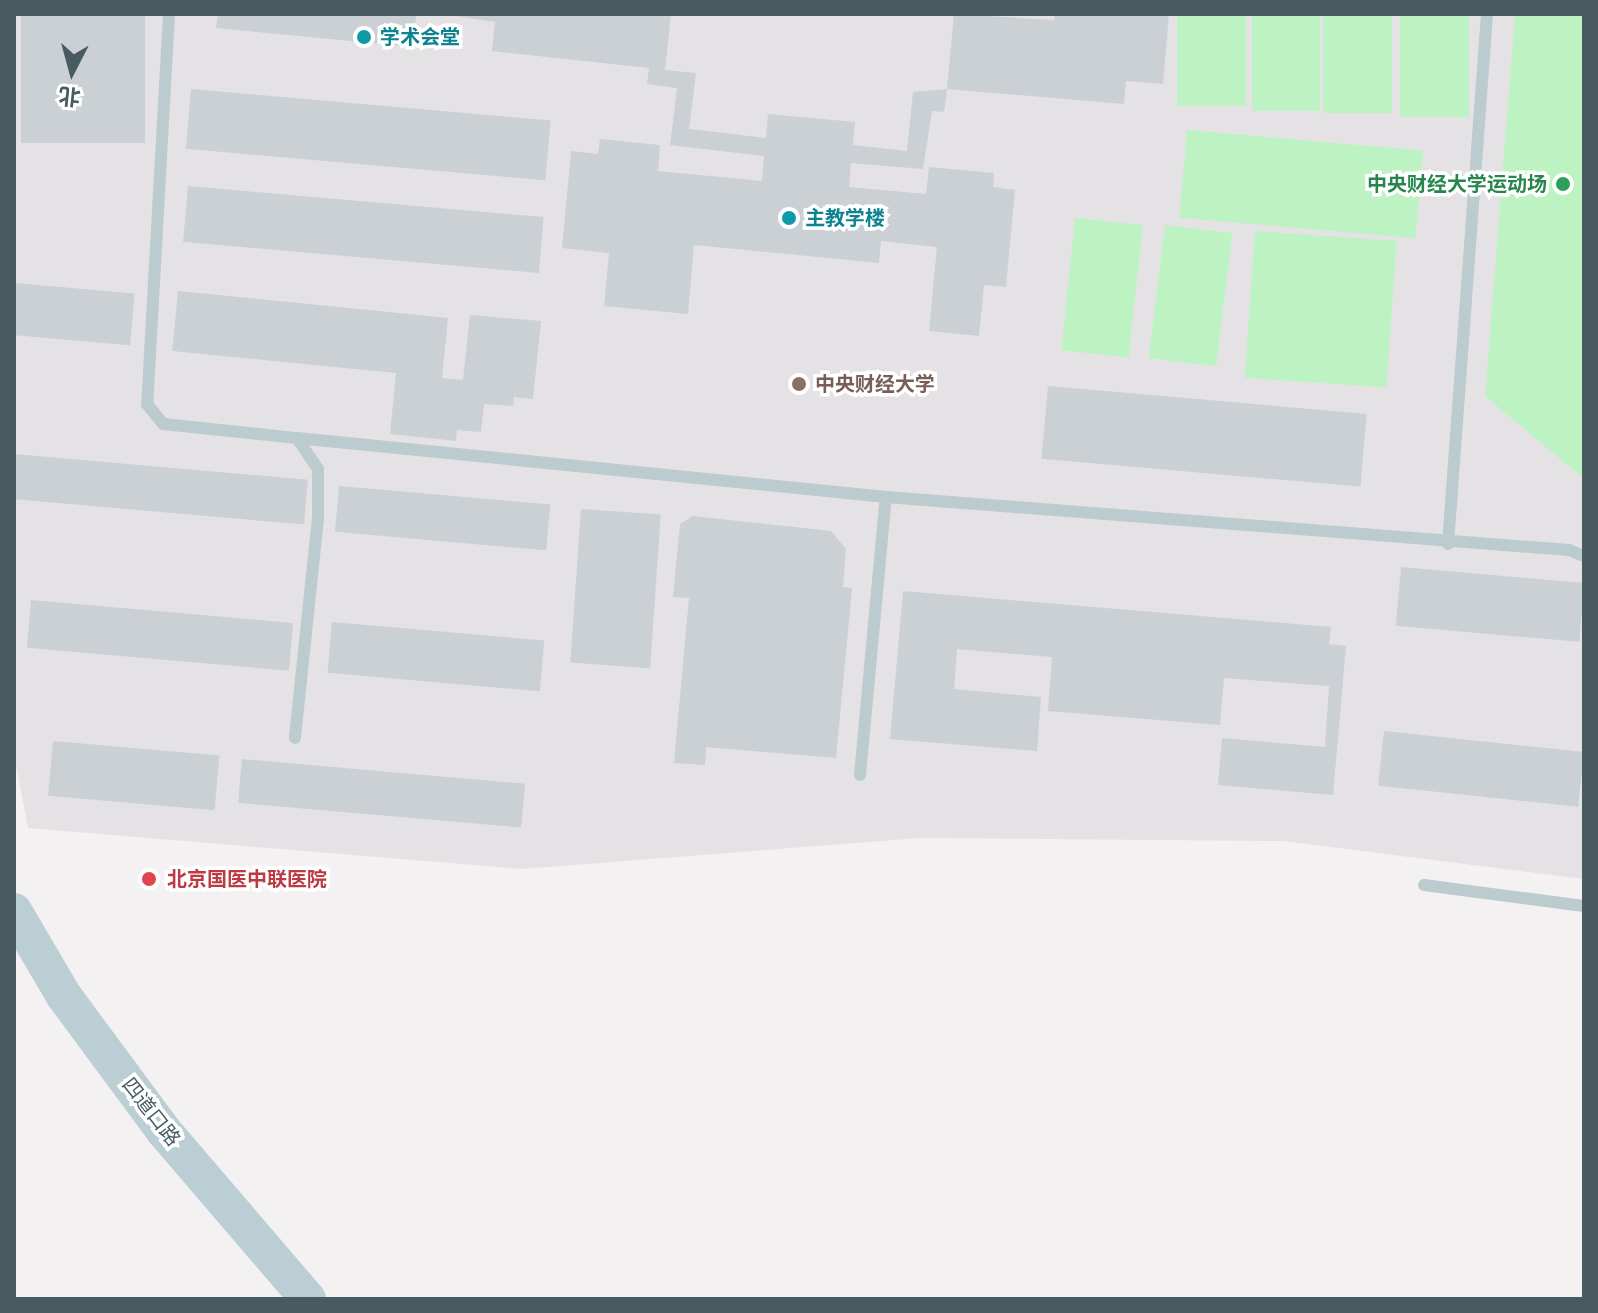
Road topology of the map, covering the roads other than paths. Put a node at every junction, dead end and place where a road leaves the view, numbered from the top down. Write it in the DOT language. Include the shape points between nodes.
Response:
graph roads {
  1 [pos="169,14"];
  2 [pos="1487,14"];
  3 [pos="297,438"];
  4 [pos="886,497"];
  5 [pos="1448,544"];
  6 [pos="1584,556"];
  7 [pos="295,738"];
  8 [pos="860,775"];
  9 [pos="1424,885"];
  10 [pos="1584,906"];
  11 [pos="14,911"];
  12 [pos="308,1299"];
  1 -- 3 [label="lane" via="147,404 163,424"];
  2 -- 5 [label="lane"];
  3 -- 4 [label="lane"];
  3 -- 7 [label="lane" via="318,469 318,518"];
  4 -- 5 [label="lane"];
  4 -- 8 [label="lane"];
  5 -- 6 [label="lane" via="1569,550"];
  9 -- 10 [label="lane"];
  11 -- 12 [label="street, 四道口路" via="64,996 163,1130"];
}
